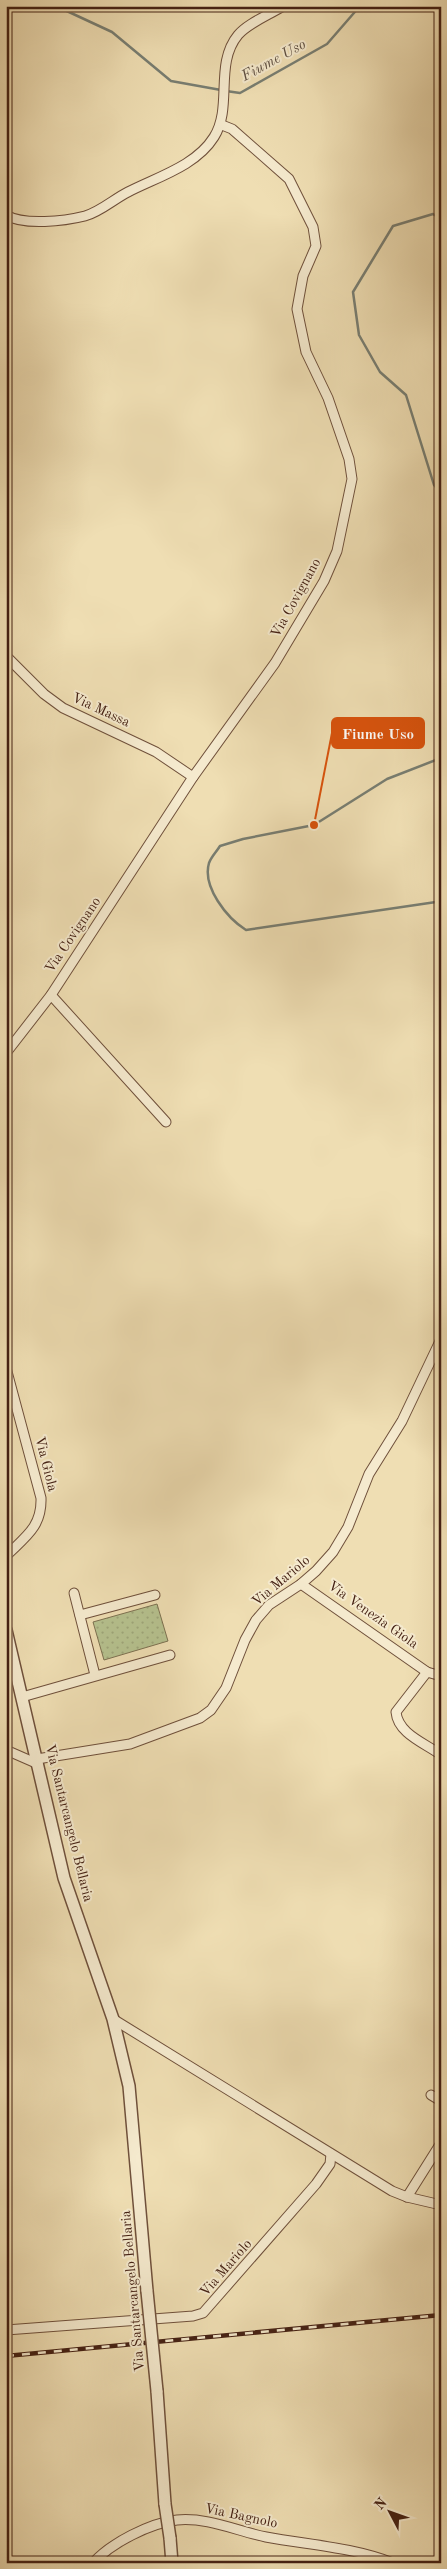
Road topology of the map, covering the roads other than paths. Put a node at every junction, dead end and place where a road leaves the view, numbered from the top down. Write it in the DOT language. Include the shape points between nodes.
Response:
graph roads {
  1 [pos="283,6"];
  2 [pos="222,124"];
  3 [pos="6,215"];
  4 [pos="6,656"];
  5 [pos="194,777"];
  6 [pos="50,995"];
  7 [pos="6,1053"];
  8 [pos="166,1122"];
  9 [pos="441,1339"];
  10 [pos="6,1368"];
  11 [pos="6,1556"];
  12 [pos="301,1584"];
  13 [pos="74,1593"];
  14 [pos="155,1595"];
  15 [pos="80,1615"];
  16 [pos="6,1630"];
  17 [pos="170,1655"];
  18 [pos="427,1672"];
  19 [pos="95,1676"];
  20 [pos="441,1676"];
  21 [pos="22,1697"];
  22 [pos="6,1750"];
  23 [pos="441,1755"];
  24 [pos="37,1761"];
  25 [pos="114,2019"];
  26 [pos="431,2095"];
  27 [pos="441,2101"];
  28 [pos="441,2143"];
  29 [pos="331,2154"];
  30 [pos="407,2197"];
  31 [pos="441,2204"];
  32 [pos="6,2330"];
  33 [pos="93,2563"];
  34 [pos="172,2563"];
  35 [pos="393,2563"];
  1 -- 2 [label="street" via="238,34 229,50"];
  2 -- 3 [label="street" via="213,140 198,155 169,174 87,215 59,221 32,221"];
  2 -- 5 [label="street, Via Covignano" via="289,179 312,227 316,246 304,276 297,308 306,352 328,398 350,459 352,479 337,552 324,582 275,663"];
  4 -- 5 [label="street, Via Massa" via="63,708 156,752"];
  5 -- 6 [label="street, Via Covignano"];
  6 -- 7 [label="street, Via Covignano"];
  6 -- 8 [label="street"];
  9 -- 12 [label="street, Via Mariolo" via="402,1421 369,1474 348,1527 333,1552"];
  10 -- 11 [label="street, Via Giola" via="42,1512 36,1526"];
  12 -- 18 [label="street, Via Venezia Giola"];
  12 -- 24 [label="street, Via Mariolo" via="269,1605 256,1620 220,1700 200,1718 130,1744"];
  13 -- 15 [label="street"];
  14 -- 15 [label="street"];
  15 -- 19 [label="street"];
  16 -- 21 [label="street, Via Santarcangelo Bellaria"];
  17 -- 19 [label="street"];
  18 -- 20 [label="street, Via Venezia Giola"];
  18 -- 23 [label="street" via="396,1712 397,1718 401,1728"];
  19 -- 21 [label="street"];
  21 -- 24 [label="street, Via Santarcangelo Bellaria"];
  22 -- 24 [label="street"];
  24 -- 25 [label="street, Via Santarcangelo Bellaria" via="64,1878"];
  25 -- 29 [label="street"];
  25 -- 34 [label="street, Via Santarcangelo Bellaria, bridge" via="129,2086"];
  26 -- 27 [label="street"];
  28 -- 30 [label="street"];
  29 -- 30 [label="street"];
  29 -- 32 [label="street, Via Mariolo" via="330,2164 316,2184 203,2313"];
  30 -- 31 [label="street"];
  33 -- 35 [label="street, Via Bagnolo" via="109,2548 149,2528 188,2520 334,2547"];
}
